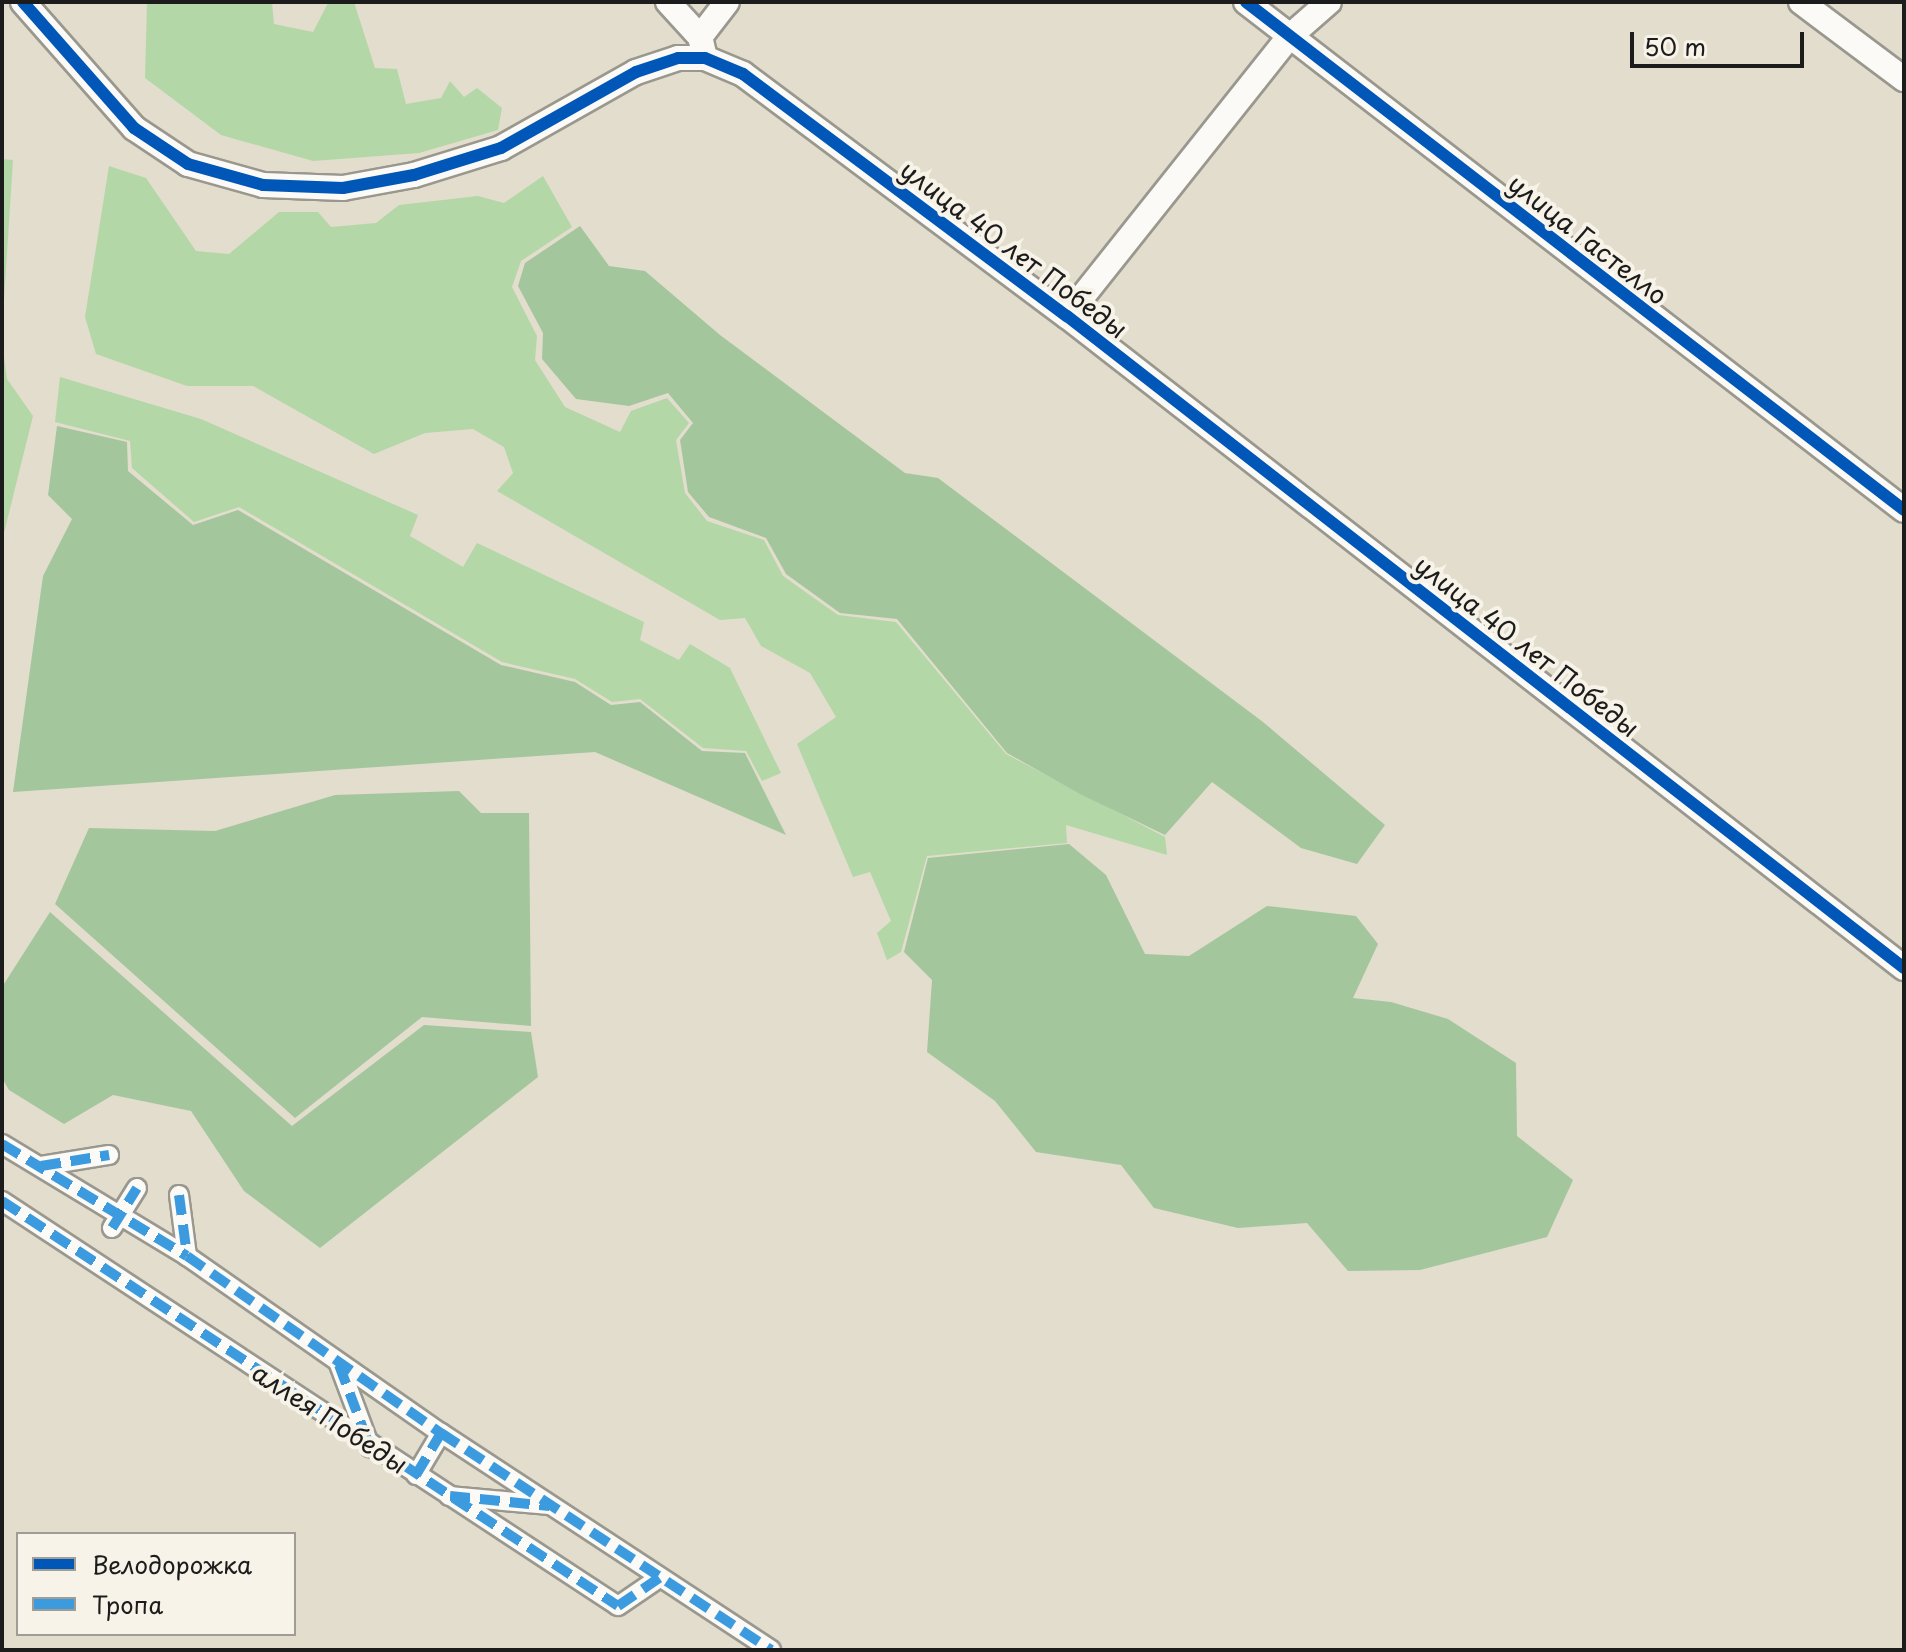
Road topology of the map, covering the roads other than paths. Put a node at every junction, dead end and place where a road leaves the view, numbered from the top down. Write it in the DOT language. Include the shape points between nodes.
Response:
graph roads {
  1 [pos="23,2"];
  2 [pos="668,2"];
  3 [pos="727,2"];
  4 [pos="1246,2"];
  5 [pos="1329,2"];
  6 [pos="1807,4"];
  7 [pos="1289,37"];
  8 [pos="702,47"];
  9 [pos="1904,79"];
  10 [pos="1067,316"];
  11 [pos="1904,510"];
  12 [pos="1904,968"];
  13 [pos="2,1144"];
  14 [pos="109,1155"];
  15 [pos="41,1166"];
  16 [pos="137,1188"];
  17 [pos="179,1195"];
  18 [pos="2,1201"];
  19 [pos="116,1222"];
  20 [pos="187,1256"];
  21 [pos="339,1364"];
  22 [pos="441,1433"];
  23 [pos="370,1447"];
  24 [pos="416,1475"];
  25 [pos="446,1496"];
  26 [pos="552,1506"];
  27 [pos="659,1578"];
  28 [pos="771,1650"];
  1 -- 8 [label="street, улица 40 лет Победы" via="134,128 188,164 263,185 343,188 414,175 501,148 636,72"];
  2 -- 8 [label="street"];
  3 -- 8 [label="street"];
  4 -- 7 [label="street, улица Гастелло"];
  5 -- 7 [label="street"];
  6 -- 9 [label="street"];
  7 -- 10 [label="street"];
  7 -- 11 [label="street, улица Гастелло"];
  8 -- 10 [label="street, улица 40 лет Победы"];
  10 -- 12 [label="street, улица 40 лет Победы"];
  13 -- 15 [label="street"];
  14 -- 15 [label="street"];
  15 -- 19 [label="street"];
  16 -- 19 [label="street"];
  17 -- 20 [label="street"];
  18 -- 23 [label="street, аллея Победы"];
  19 -- 20 [label="street"];
  20 -- 21 [label="street"];
  21 -- 22 [label="street"];
  21 -- 23 [label="street"];
  22 -- 24 [label="street"];
  22 -- 26 [label="street"];
  23 -- 24 [label="street, аллея Победы"];
  24 -- 25 [label="street, аллея Победы"];
  25 -- 26 [label="street"];
  25 -- 27 [label="street, аллея Победы" via="618,1606"];
  26 -- 27 [label="street"];
  27 -- 28 [label="street"];
}
